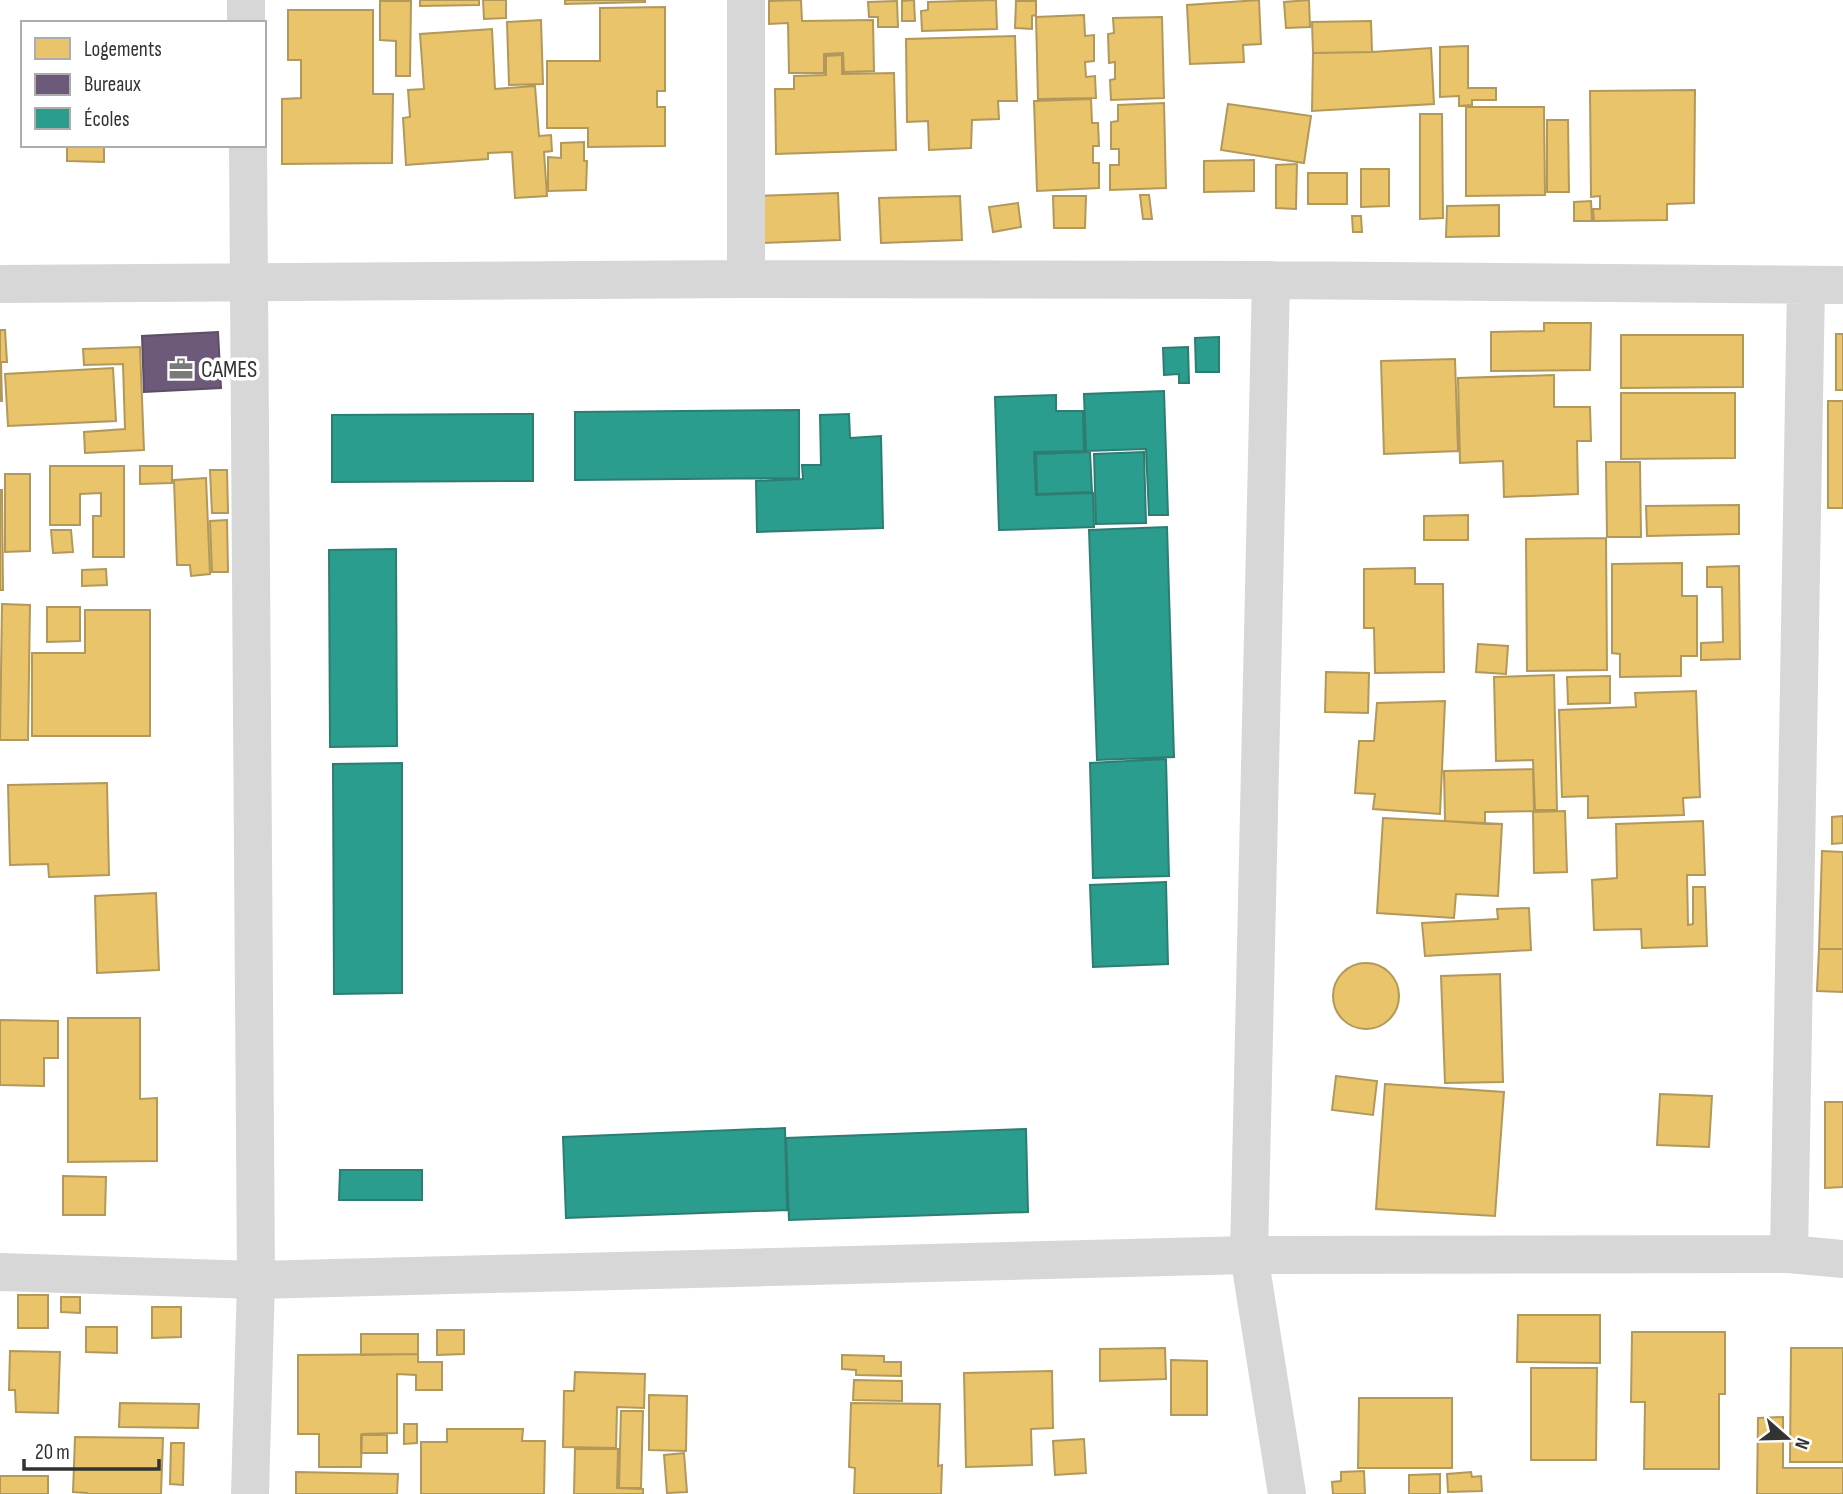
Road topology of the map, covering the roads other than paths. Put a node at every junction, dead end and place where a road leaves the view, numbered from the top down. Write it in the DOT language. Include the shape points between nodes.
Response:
graph roads {
  1 [pos="246,0"];
  2 [pos="746,0"];
  3 [pos="246,21"];
  4 [pos="248,147"];
  5 [pos="746,279"];
  6 [pos="1271,281"];
  7 [pos="249,283"];
  8 [pos="0,284"];
  9 [pos="1825,285"];
  10 [pos="1789,1254"];
  11 [pos="1249,1255"];
  12 [pos="1843,1259"];
  13 [pos="0,1272"];
  14 [pos="256,1280"];
  15 [pos="250,1494"];
  16 [pos="1287,1494"];
  1 -- 3 [label="street"];
  2 -- 5 [label="street"];
  4 -- 7 [label="street"];
  5 -- 6 [label="street"];
  5 -- 7 [label="street"];
  6 -- 9 [label="street"];
  6 -- 11 [label="street"];
  7 -- 8 [label="street"];
  7 -- 14 [label="street"];
  9 -- 10 [label="street"];
  10 -- 11 [label="street"];
  10 -- 12 [label="street"];
  11 -- 14 [label="street"];
  11 -- 16 [label="street"];
  13 -- 14 [label="street"];
  14 -- 15 [label="street"];
}
